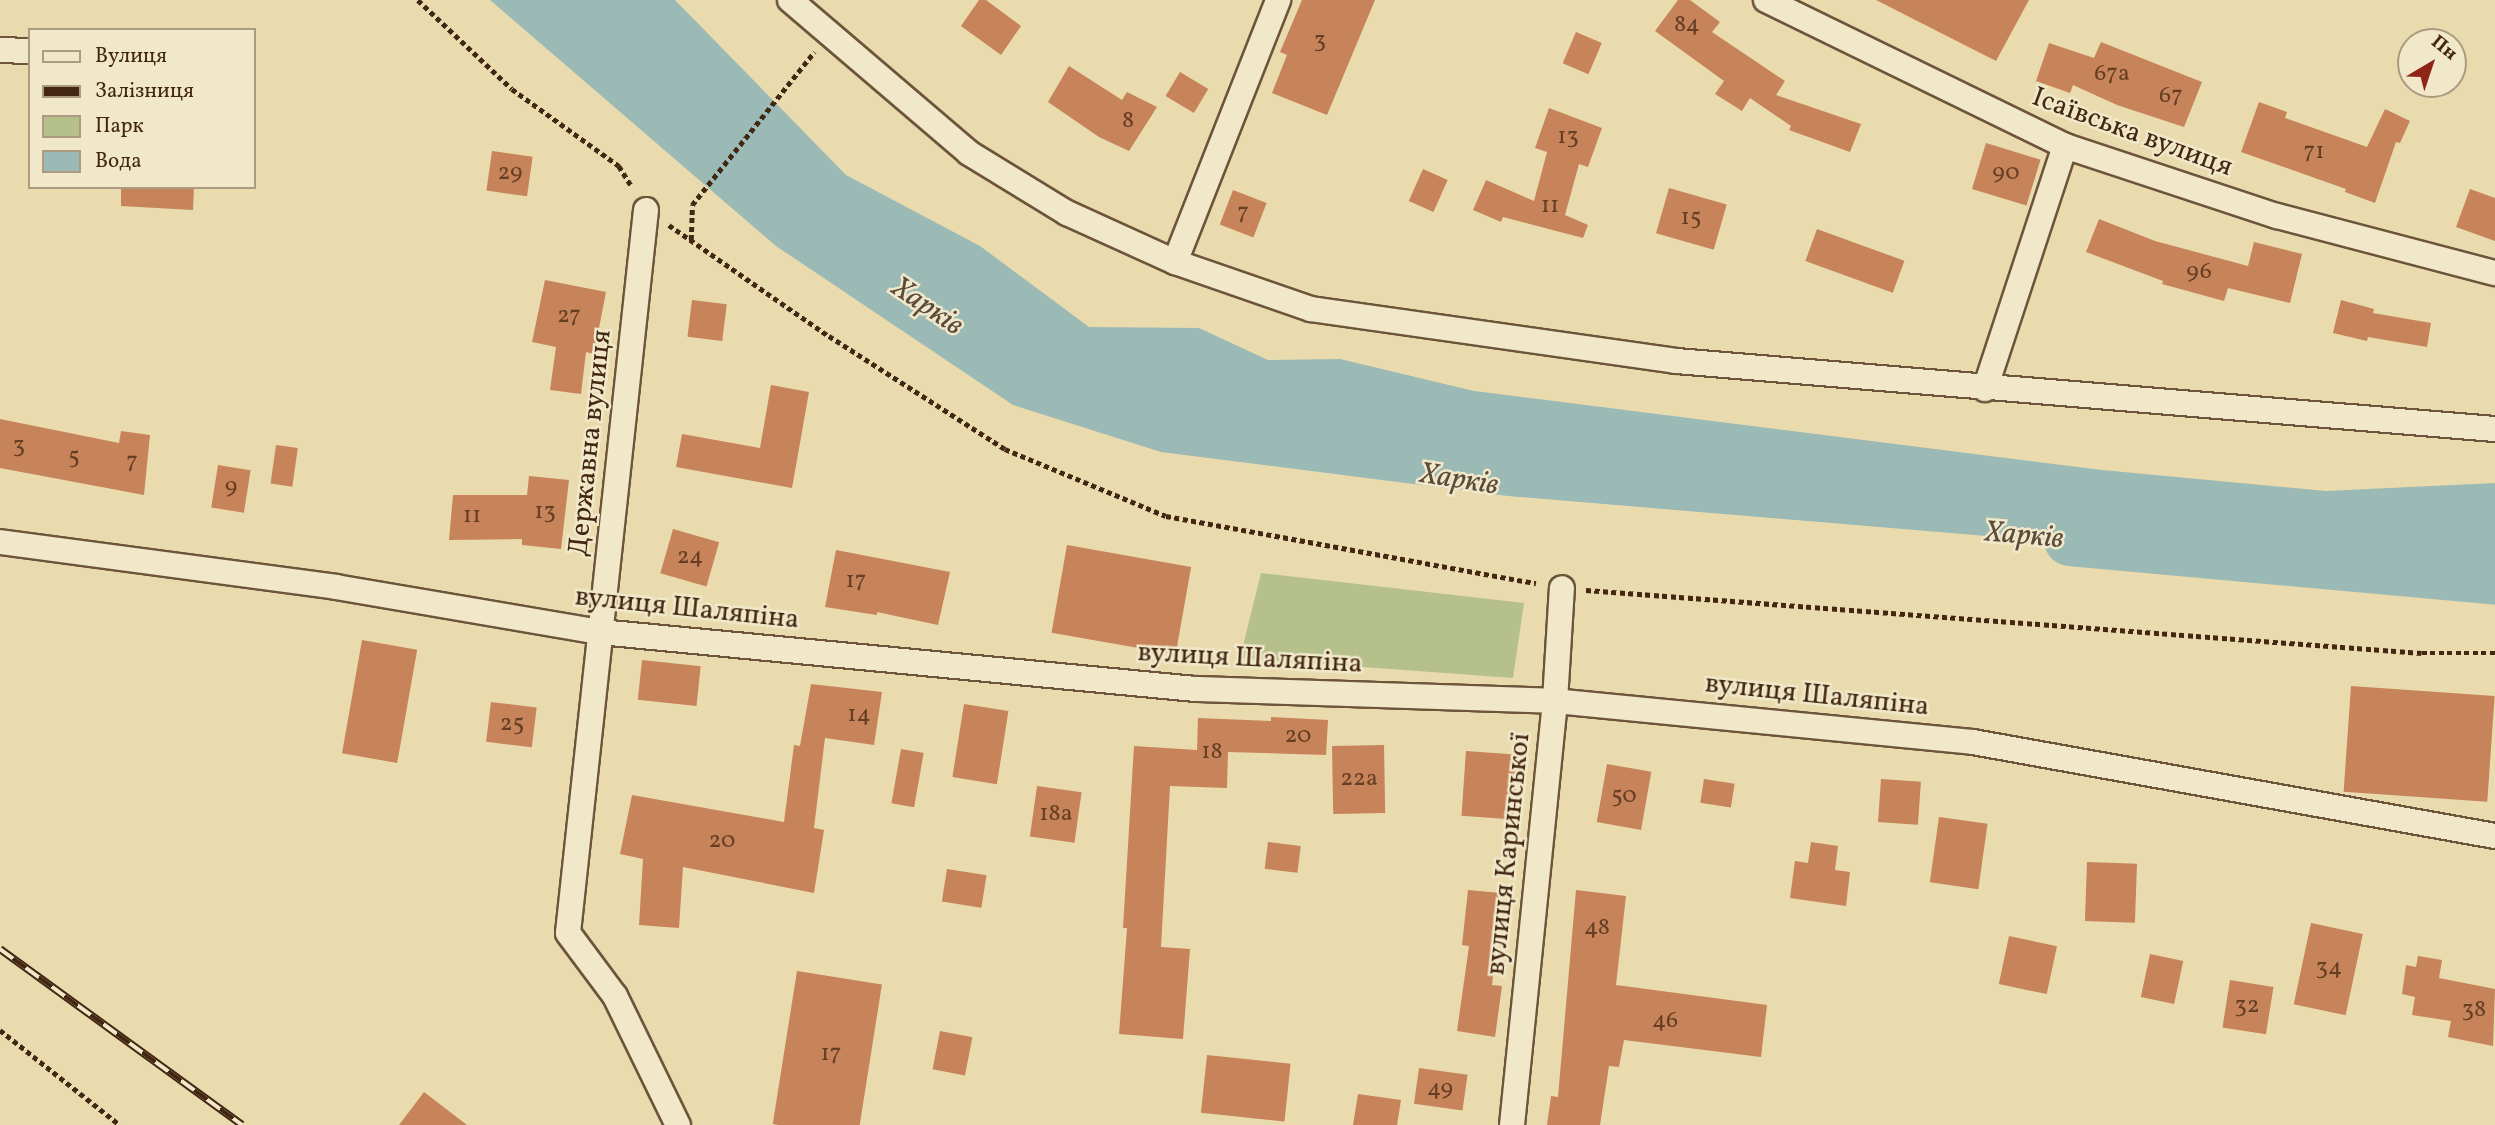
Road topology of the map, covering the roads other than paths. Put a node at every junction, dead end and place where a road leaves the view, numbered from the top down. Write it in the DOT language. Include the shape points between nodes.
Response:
graph roads {
  1 [pos="790,0"];
  2 [pos="1278,0"];
  3 [pos="1779,3"];
  4 [pos="0,50"];
  5 [pos="28,51"];
  6 [pos="2065,146"];
  7 [pos="646,210"];
  8 [pos="1175,262"];
  9 [pos="2495,273"];
  10 [pos="1985,388"];
  11 [pos="2495,429"];
  12 [pos="0,542"];
  13 [pos="1562,588"];
  14 [pos="600,632"];
  15 [pos="1555,701"];
  16 [pos="2495,836"];
  17 [pos="678,1125"];
  18 [pos="1512,1125"];
  1 -- 8 [label="street" via="969,153 1067,213"];
  2 -- 8 [label="street"];
  3 -- 6 [label="street, Ісаївська вулиця"];
  4 -- 5 [label="street"];
  6 -- 9 [label="street, Ісаївська вулиця" via="2277,216"];
  6 -- 10 [label="street"];
  7 -- 14 [label="street, Державна вулиця"];
  8 -- 10 [label="street" via="1311,309 1676,361"];
  10 -- 11 [label="street"];
  12 -- 14 [label="street, вулиця Шаляпіна" via="337,587"];
  13 -- 15 [label="street, вулиця Каринської"];
  14 -- 15 [label="street, вулиця Шаляпіна" via="1195,689"];
  14 -- 17 [label="street, Державна вулиця" via="568,933 615,996"];
  15 -- 16 [label="street, вулиця Шаляпіна" via="1973,742"];
  15 -- 18 [label="street, вулиця Каринської"];
}
